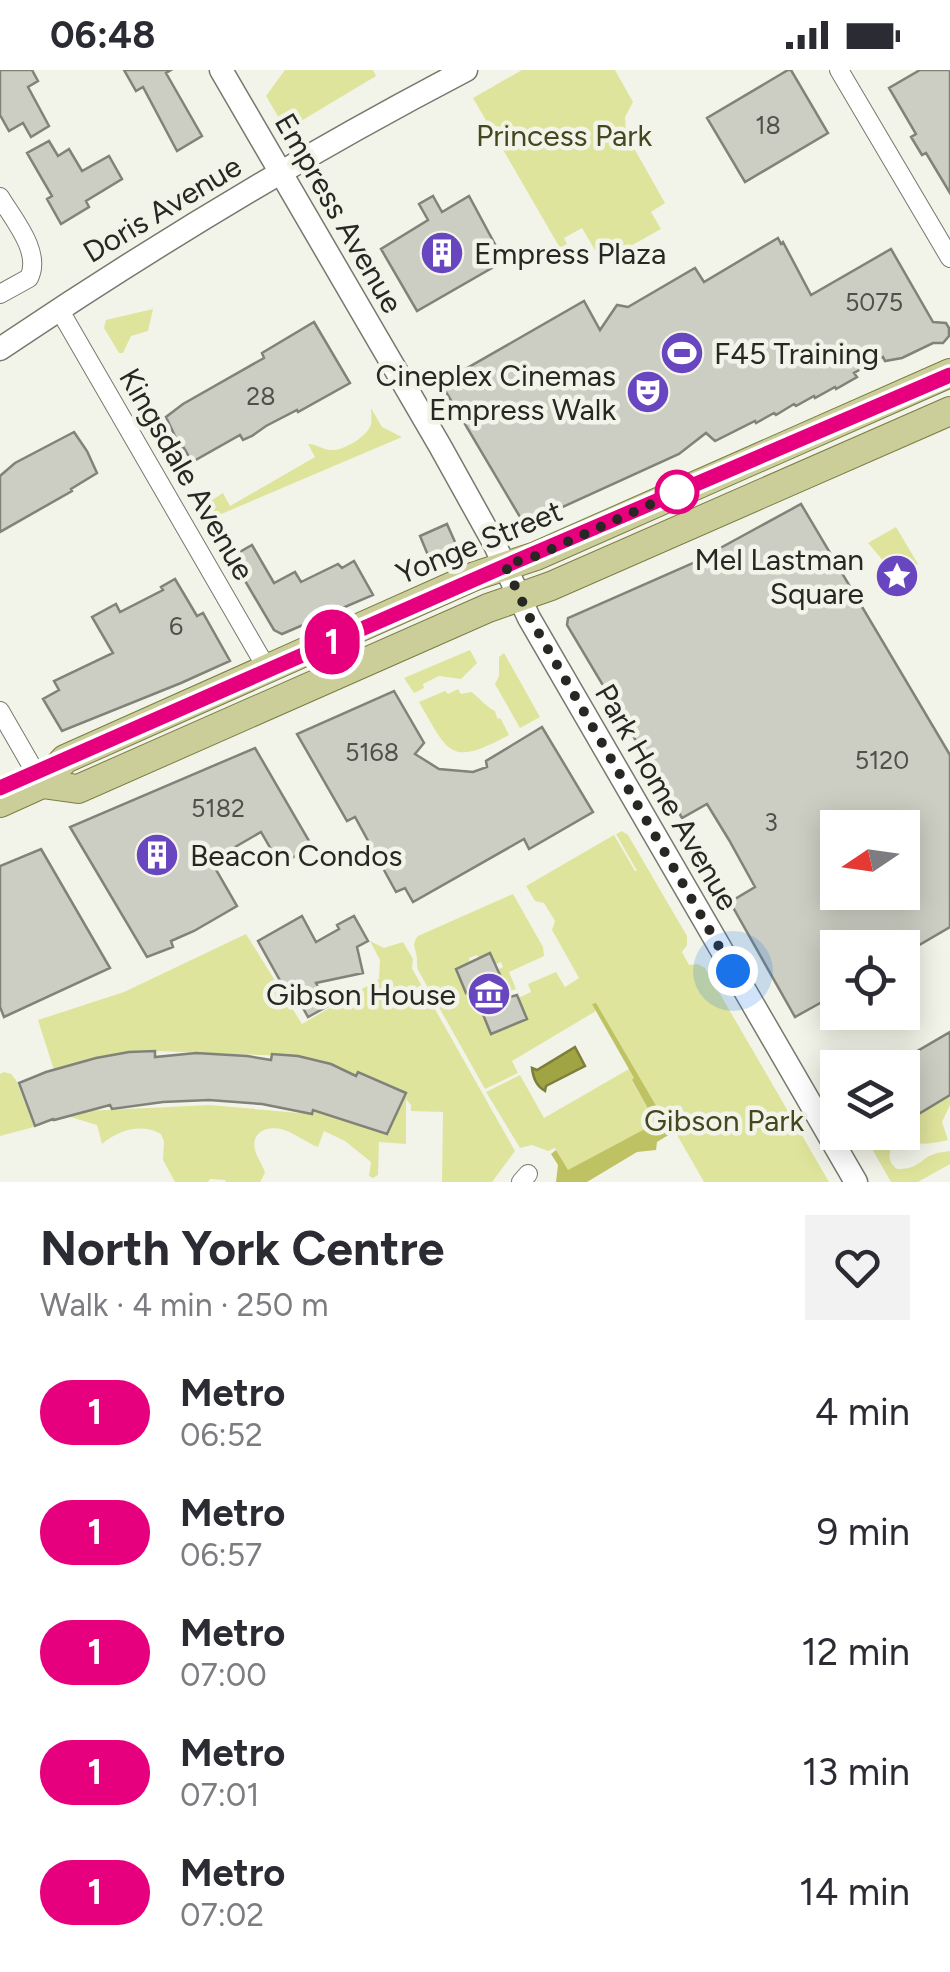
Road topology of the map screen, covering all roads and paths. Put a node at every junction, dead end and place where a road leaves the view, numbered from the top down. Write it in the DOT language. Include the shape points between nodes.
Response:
graph roads {
  1 [pos="221,70"];
  2 [pos="466,70"];
  3 [pos="839,70"];
  4 [pos="280,172"];
  5 [pos="0,197"];
  6 [pos="950,258"];
  7 [pos="0,294"];
  8 [pos="60,308"];
  9 [pos="0,349"];
  10 [pos="950,372"];
  11 [pos="950,411"];
  12 [pos="505,565"];
  13 [pos="519,597"];
  14 [pos="266,668"];
  15 [pos="0,711"];
  16 [pos="42,784"];
  17 [pos="0,803"];
  18 [pos="856,1182"];
  1 -- 4 [label="street, Empress Avenue"];
  2 -- 4 [label="street, Doris Avenue"];
  3 -- 6 [label="street"];
  4 -- 8 [label="street, Doris Avenue"];
  4 -- 12 [label="street, Empress Avenue"];
  5 -- 7 [label="street" via="33,269"];
  8 -- 9 [label="street, Doris Avenue"];
  8 -- 14 [label="street, Kingsdale Avenue"];
  10 -- 12 [label="main road, Yonge Street"];
  11 -- 13 [label="main road, Yonge Street"];
  12 -- 13 [label="street, Empress Avenue"];
  12 -- 14 [label="main road, Yonge Street"];
  13 -- 16 [label="main road, Yonge Street" via="78,789"];
  13 -- 18 [label="street, Park Home Avenue"];
  14 -- 16 [label="main road, Yonge Street" via="64,759"];
  15 -- 16 [label="street"];
  16 -- 17 [label="main road, Yonge Street"];
}
